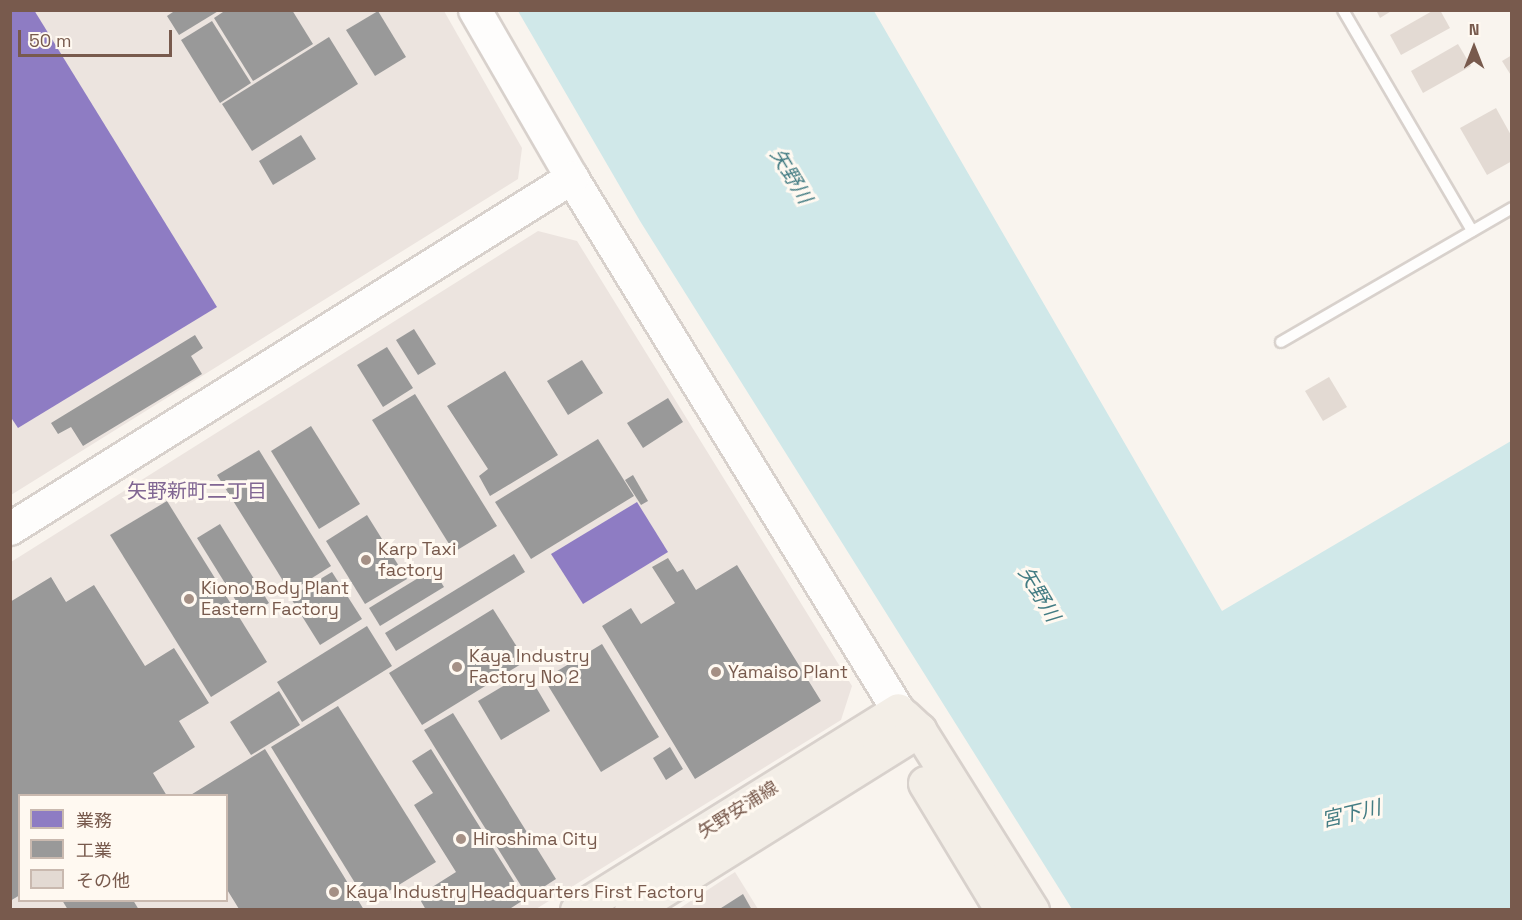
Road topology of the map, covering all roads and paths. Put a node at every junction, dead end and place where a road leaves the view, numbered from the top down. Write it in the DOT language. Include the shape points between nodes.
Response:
graph roads {
  1 [pos="475,10"];
  2 [pos="1343,10"];
  3 [pos="572,178"];
  4 [pos="1512,208"];
  5 [pos="1472,231"];
  6 [pos="1281,342"];
  7 [pos="10,529"];
  8 [pos="906,727"];
  9 [pos="577,909"];
  10 [pos="631,909"];
  11 [pos="1002,909"];
  12 [pos="1032,909"];
  1 -- 3 [label="street"];
  2 -- 5 [label="lane"];
  3 -- 7 [label="street"];
  3 -- 8 [label="street"];
  4 -- 5 [label="lane"];
  5 -- 6 [label="lane"];
  8 -- 9 [label="main road, 矢野安浦線"];
  8 -- 10 [label="main road, 矢野安浦線"];
  8 -- 11 [label="main road"];
  8 -- 12 [label="main road"];
}
